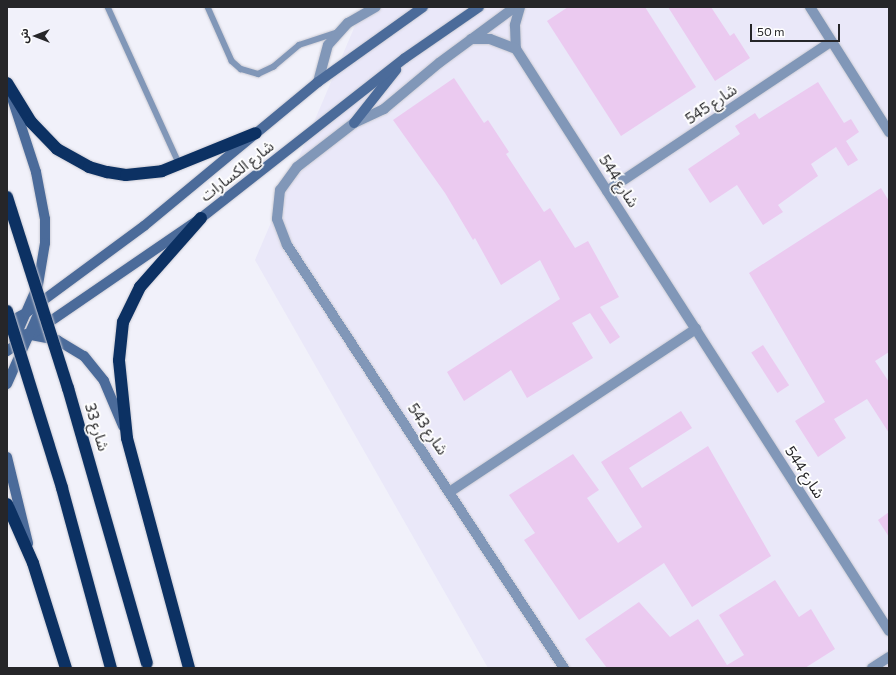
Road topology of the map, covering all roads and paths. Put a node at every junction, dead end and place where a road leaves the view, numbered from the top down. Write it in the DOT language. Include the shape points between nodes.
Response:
graph roads {
  1 [pos="108,7"];
  2 [pos="208,7"];
  3 [pos="423,7"];
  4 [pos="479,7"];
  5 [pos="515,7"];
  6 [pos="520,7"];
  7 [pos="810,7"];
  8 [pos="371,9"];
  9 [pos="337,33"];
  10 [pos="471,39"];
  11 [pos="830,42"];
  12 [pos="516,49"];
  13 [pos="405,58"];
  14 [pos="318,82"];
  15 [pos="7,84"];
  16 [pos="354,123"];
  17 [pos="889,132"];
  18 [pos="256,133"];
  19 [pos="180,166"];
  20 [pos="607,191"];
  21 [pos="7,197"];
  22 [pos="201,218"];
  23 [pos="46,298"];
  24 [pos="7,310"];
  25 [pos="26,313"];
  26 [pos="38,316"];
  27 [pos="56,320"];
  28 [pos="7,323"];
  29 [pos="696,329"];
  30 [pos="7,330"];
  31 [pos="17,332"];
  32 [pos="30,335"];
  33 [pos="8,350"];
  34 [pos="7,384"];
  35 [pos="127,438"];
  36 [pos="7,457"];
  37 [pos="451,491"];
  38 [pos="7,504"];
  39 [pos="33,563"];
  40 [pos="889,629"];
  41 [pos="889,657"];
  42 [pos="147,666"];
  43 [pos="66,668"];
  44 [pos="111,668"];
  45 [pos="189,668"];
  46 [pos="564,668"];
  47 [pos="872,668"];
  1 -- 19 [label="lane"];
  2 -- 9 [label="lane" via="232,61 241,69 258,74 273,67 299,45"];
  3 -- 14 [label="street, شارع الكسارات"];
  4 -- 13 [label="street, شارع الكسارات"];
  5 -- 10 [label="street"];
  6 -- 12 [label="street" via="515,25"];
  7 -- 11 [label="street"];
  8 -- 9 [label="street"];
  9 -- 14 [label="street" via="328,45"];
  10 -- 12 [label="street" via="490,39"];
  10 -- 16 [label="street" via="384,109"];
  11 -- 17 [label="street"];
  11 -- 20 [label="street, شارع 545"];
  12 -- 20 [label="street, شارع 544"];
  13 -- 16 [label="street"];
  13 -- 22 [label="street, شارع الكسارات"];
  14 -- 18 [label="street, شارع الكسارات"];
  15 -- 19 [label="highway" via="43,136 78,162 107,172 126,175 162,172"];
  15 -- 25 [label="street" via="36,172 45,219 42,266"];
  16 -- 37 [label="street, شارع 543" via="297,167 280,190 277,204 281,233"];
  18 -- 19 [label="highway"];
  18 -- 23 [label="street, شارع الكسارات" via="144,226"];
  20 -- 29 [label="street, شارع 544"];
  21 -- 42 [label="highway, شارع 33, bridge" via="68,388"];
  22 -- 27 [label="street, شارع الكسارات"];
  22 -- 35 [label="highway" via="140,287 123,322 119,360"];
  23 -- 25 [label="street, شارع الكسارات"];
  23 -- 26 [label="street"];
  24 -- 25 [label="street"];
  24 -- 44 [label="highway, bridge" via="62,488"];
  25 -- 26 [label="street"];
  25 -- 28 [label="street, شارع الكسارات"];
  25 -- 31 [label="street"];
  26 -- 27 [label="street"];
  26 -- 32 [label="street"];
  27 -- 32 [label="street, شارع الكسارات"];
  29 -- 37 [label="street"];
  29 -- 40 [label="street, شارع 544"];
  30 -- 31 [label="street"];
  31 -- 32 [label="street"];
  31 -- 33 [label="street"];
  32 -- 33 [label="street, شارع الكسارات"];
  32 -- 34 [label="street"];
  32 -- 35 [label="street" via="57,340 84,356 104,381"];
  35 -- 45 [label="highway"];
  36 -- 39 [label="street"];
  37 -- 46 [label="street, شارع 543"];
  38 -- 39 [label="highway"];
  39 -- 43 [label="highway"];
  41 -- 47 [label="street"];
}
